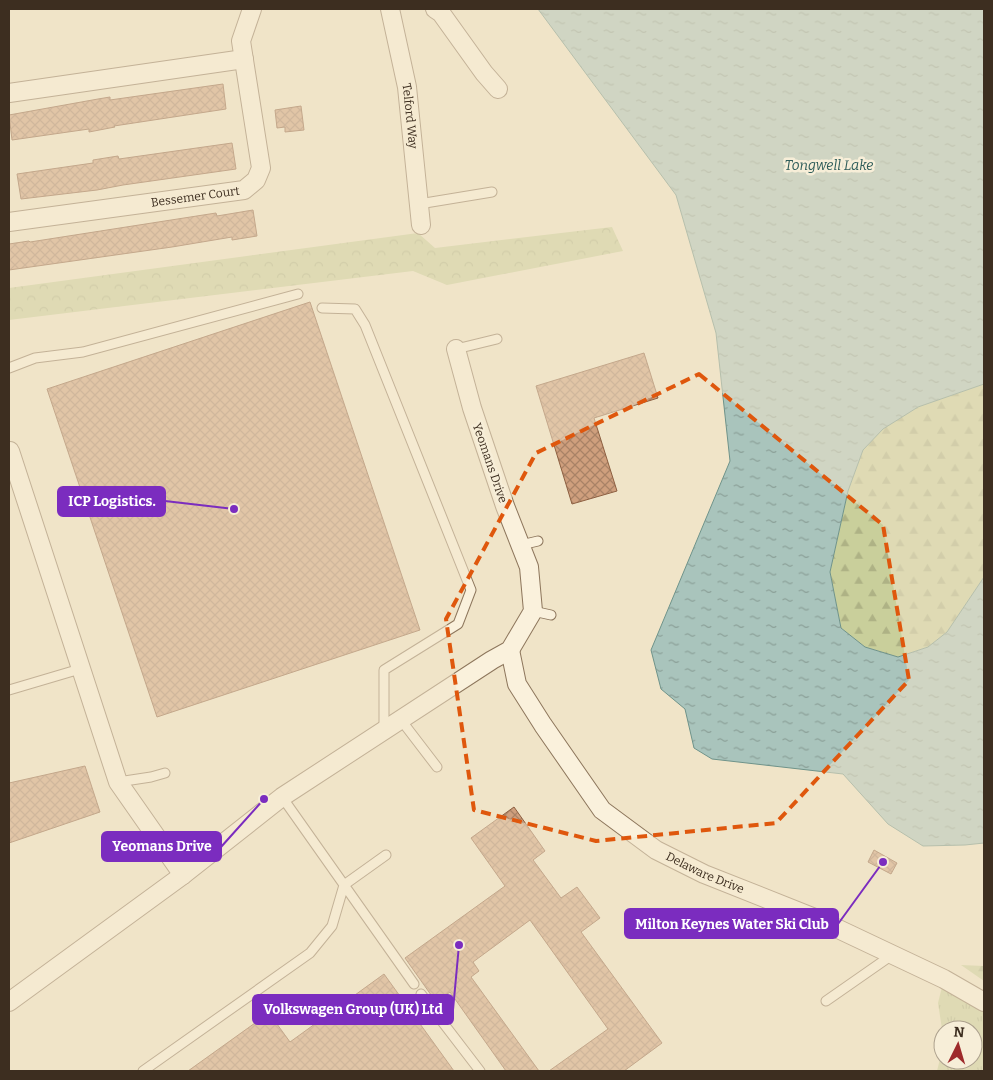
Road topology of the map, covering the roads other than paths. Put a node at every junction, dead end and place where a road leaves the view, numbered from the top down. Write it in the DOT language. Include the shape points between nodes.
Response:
graph roads {
  1 [pos="252,9"];
  2 [pos="390,9"];
  3 [pos="435,9"];
  4 [pos="244,59"];
  5 [pos="498,89"];
  6 [pos="9,93"];
  7 [pos="492,192"];
  8 [pos="419,204"];
  9 [pos="9,222"];
  10 [pos="421,225"];
  11 [pos="298,294"];
  12 [pos="322,308"];
  13 [pos="497,339"];
  14 [pos="456,349"];
  15 [pos="9,368"];
  16 [pos="9,450"];
  17 [pos="538,541"];
  18 [pos="520,545"];
  19 [pos="533,611"];
  20 [pos="551,615"];
  21 [pos="510,650"];
  22 [pos="80,669"];
  23 [pos="9,690"];
  24 [pos="401,720"];
  25 [pos="384,731"];
  26 [pos="437,767"];
  27 [pos="165,773"];
  28 [pos="118,782"];
  29 [pos="282,797"];
  30 [pos="386,855"];
  31 [pos="183,876"];
  32 [pos="344,885"];
  33 [pos="892,955"];
  34 [pos="414,984"];
  35 [pos="421,994"];
  36 [pos="826,1001"];
  37 [pos="9,1002"];
  38 [pos="984,1002"];
  39 [pos="142,1071"];
  40 [pos="480,1071"];
  1 -- 4 [label="street, Bessemer Court" via="241,41"];
  2 -- 8 [label="street, Telford Way" via="407,88"];
  3 -- 5 [label="street"];
  4 -- 6 [label="street"];
  4 -- 9 [label="street, Bessemer Court" via="261,168 256,180 244,190"];
  7 -- 8 [label="lane"];
  8 -- 10 [label="street, Telford Way"];
  11 -- 15 [label="lane" via="83,352 34,358"];
  12 -- 25 [label="lane" via="355,309 365,325 471,590 458,624 384,670"];
  13 -- 14 [label="lane"];
  14 -- 18 [label="street, Yeomans Drive" via="504,506"];
  16 -- 22 [label="street"];
  17 -- 18 [label="lane"];
  18 -- 19 [label="street, Yeomans Drive" via="529,566"];
  19 -- 20 [label="lane"];
  19 -- 21 [label="street"];
  21 -- 24 [label="street"];
  21 -- 33 [label="street, Delaware Drive" via="517,684 602,810 656,850 704,874 815,918"];
  22 -- 23 [label="lane"];
  22 -- 28 [label="street"];
  24 -- 25 [label="street"];
  24 -- 26 [label="lane"];
  25 -- 29 [label="street"];
  27 -- 28 [label="lane"];
  28 -- 31 [label="street"];
  29 -- 31 [label="street"];
  29 -- 32 [label="lane"];
  30 -- 32 [label="lane"];
  31 -- 37 [label="street"];
  32 -- 34 [label="lane"];
  32 -- 39 [label="lane" via="332,926 310,953"];
  33 -- 36 [label="lane"];
  33 -- 38 [label="street, Delaware Drive"];
  35 -- 40 [label="lane"];
}
